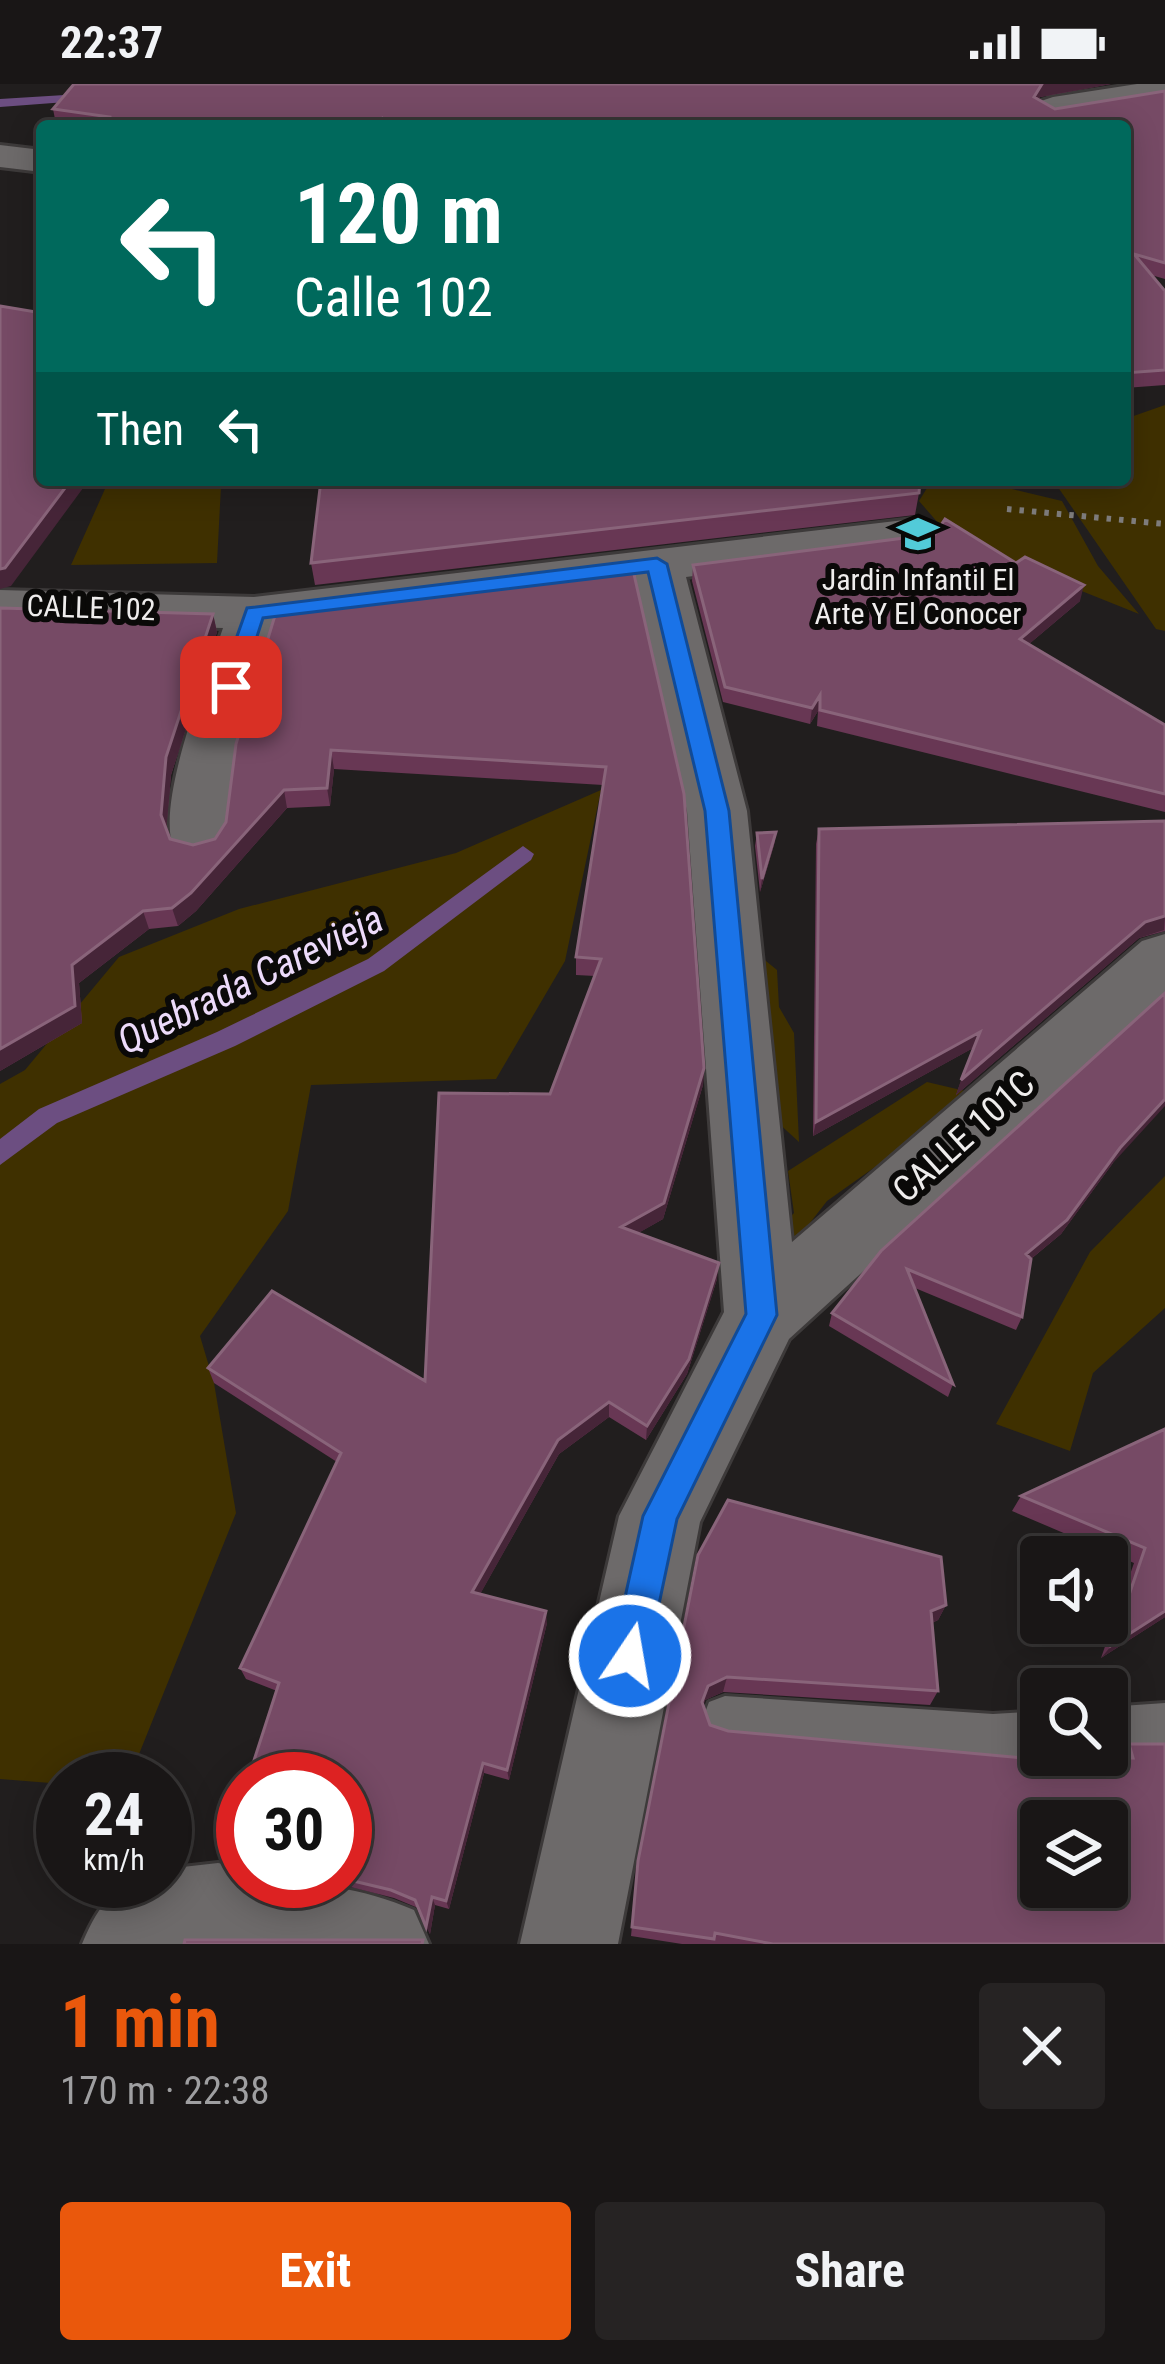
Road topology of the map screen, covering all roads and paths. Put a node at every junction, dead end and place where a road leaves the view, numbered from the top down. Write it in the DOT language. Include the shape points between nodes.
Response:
graph roads {
  1 [pos="1165,90"];
  2 [pos="1053,108"];
  3 [pos="0,156"];
  4 [pos="36,160"];
  5 [pos="1007,509"];
  6 [pos="1165,524"];
  7 [pos="913,534"];
  8 [pos="657,564"];
  9 [pos="0,606"];
  10 [pos="254,613"];
  11 [pos="197,838"];
  12 [pos="1165,958"];
  13 [pos="762,1315"];
  14 [pos="725,1718"];
  15 [pos="1165,1726"];
  16 [pos="1128,1729"];
  17 [pos="1020,1735"];
  18 [pos="131,1944"];
  19 [pos="380,1944"];
  20 [pos="569,1944"];
  1 -- 2 [label="street"];
  3 -- 4 [label="street"];
  5 -- 6 [label="path"];
  7 -- 8 [label="street, CALLE 102"];
  8 -- 10 [label="street, CALLE 102"];
  8 -- 13 [label="street" via="717,811"];
  9 -- 10 [label="street, CALLE 102"];
  10 -- 11 [label="street" via="207,761"];
  12 -- 13 [label="street, CALLE 101C"];
  13 -- 20 [label="street" via="660,1516"];
  14 -- 17 [label="lane"];
  15 -- 16 [label="lane"];
  18 -- 19 [label="street" via="163,1918 218,1911"];
}
